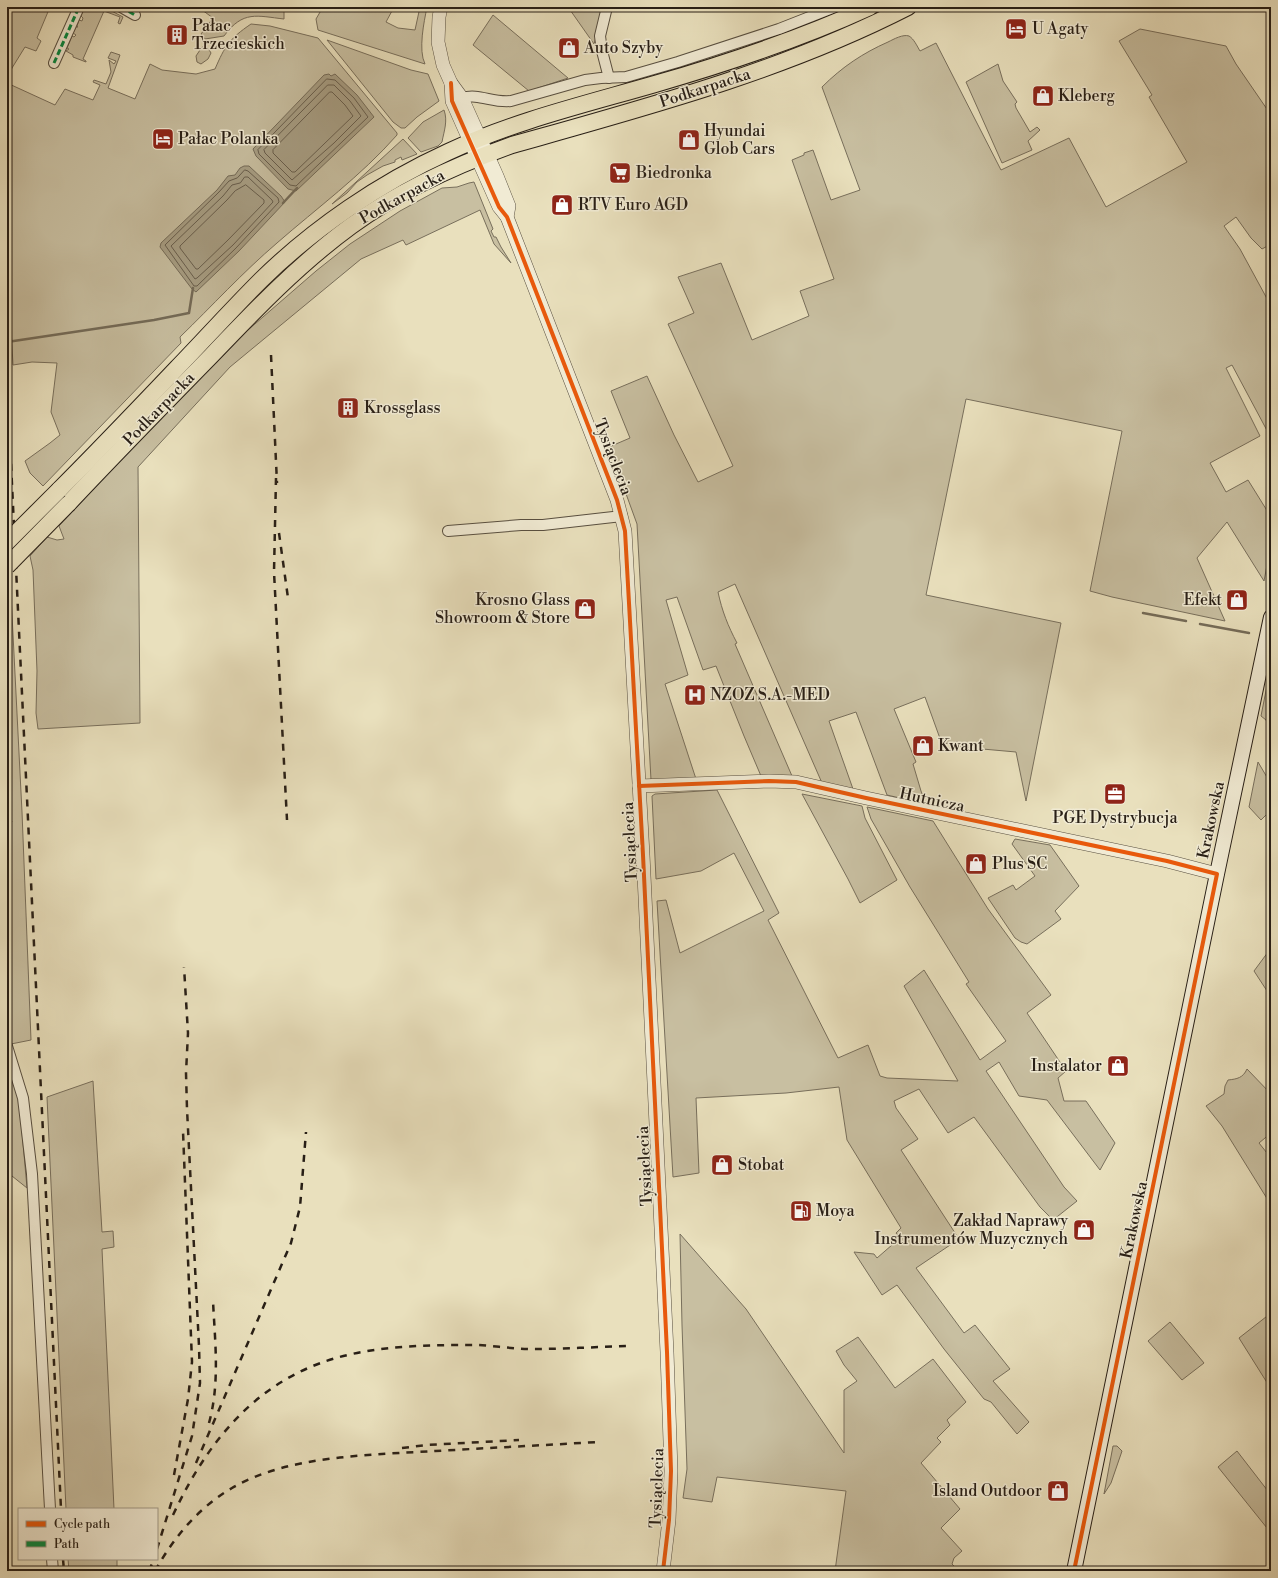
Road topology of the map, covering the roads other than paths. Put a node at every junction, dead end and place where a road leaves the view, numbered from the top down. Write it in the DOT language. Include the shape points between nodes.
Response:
graph roads {
  1 [pos="79,7"];
  2 [pos="121,7"];
  3 [pos="441,7"];
  4 [pos="607,7"];
  5 [pos="835,7"];
  6 [pos="870,7"];
  7 [pos="908,7"];
  8 [pos="135,15"];
  9 [pos="54,63"];
  10 [pos="609,78"];
  11 [pos="451,83"];
  12 [pos="462,98"];
  13 [pos="475,140"];
  14 [pos="482,156"];
  15 [pos="622,516"];
  16 [pos="448,531"];
  17 [pos="7,542"];
  18 [pos="7,566"];
  19 [pos="1271,617"];
  20 [pos="639,786"];
  21 [pos="1217,874"];
  22 [pos="7,1046"];
  23 [pos="50,1508"];
  24 [pos="52,1560"];
  25 [pos="53,1571"];
  26 [pos="663,1571"];
  27 [pos="1074,1571"];
  1 -- 9 [label="street"];
  2 -- 8 [label="street"];
  3 -- 11 [label="street" via="438,42"];
  4 -- 10 [label="street" via="600,36"];
  5 -- 10 [label="street" via="699,56 626,77"];
  6 -- 13 [label="main road, Podkarpacka" via="758,53 548,115"];
  7 -- 14 [label="main road, Podkarpacka" via="857,31 729,81"];
  10 -- 12 [label="street" via="585,80 511,101 500,102 476,96"];
  11 -- 12 [label="street"];
  11 -- 13 [label="street" via="452,101"];
  12 -- 13 [label="street"];
  13 -- 14 [label="street, Tysiąclecia"];
  13 -- 17 [label="main road, Podkarpacka, bridge" via="382,186 298,247 262,279"];
  14 -- 15 [label="street, Tysiąclecia" via="509,206 507,218"];
  14 -- 18 [label="main road, Podkarpacka, bridge" via="421,183 352,225 323,247 254,312"];
  15 -- 16 [label="street" via="543,525"];
  15 -- 20 [label="street, Tysiąclecia" via="627,545"];
  19 -- 21 [label="main road, Krakowska"];
  20 -- 21 [label="street, Hutnicza" via="796,782 1167,861"];
  20 -- 26 [label="street, Tysiąclecia" via="671,1471"];
  21 -- 27 [label="main road, Krakowska"];
  22 -- 23 [label="street" via="23,1098 32,1174"];
  24 -- 25 [label="street"];
}
